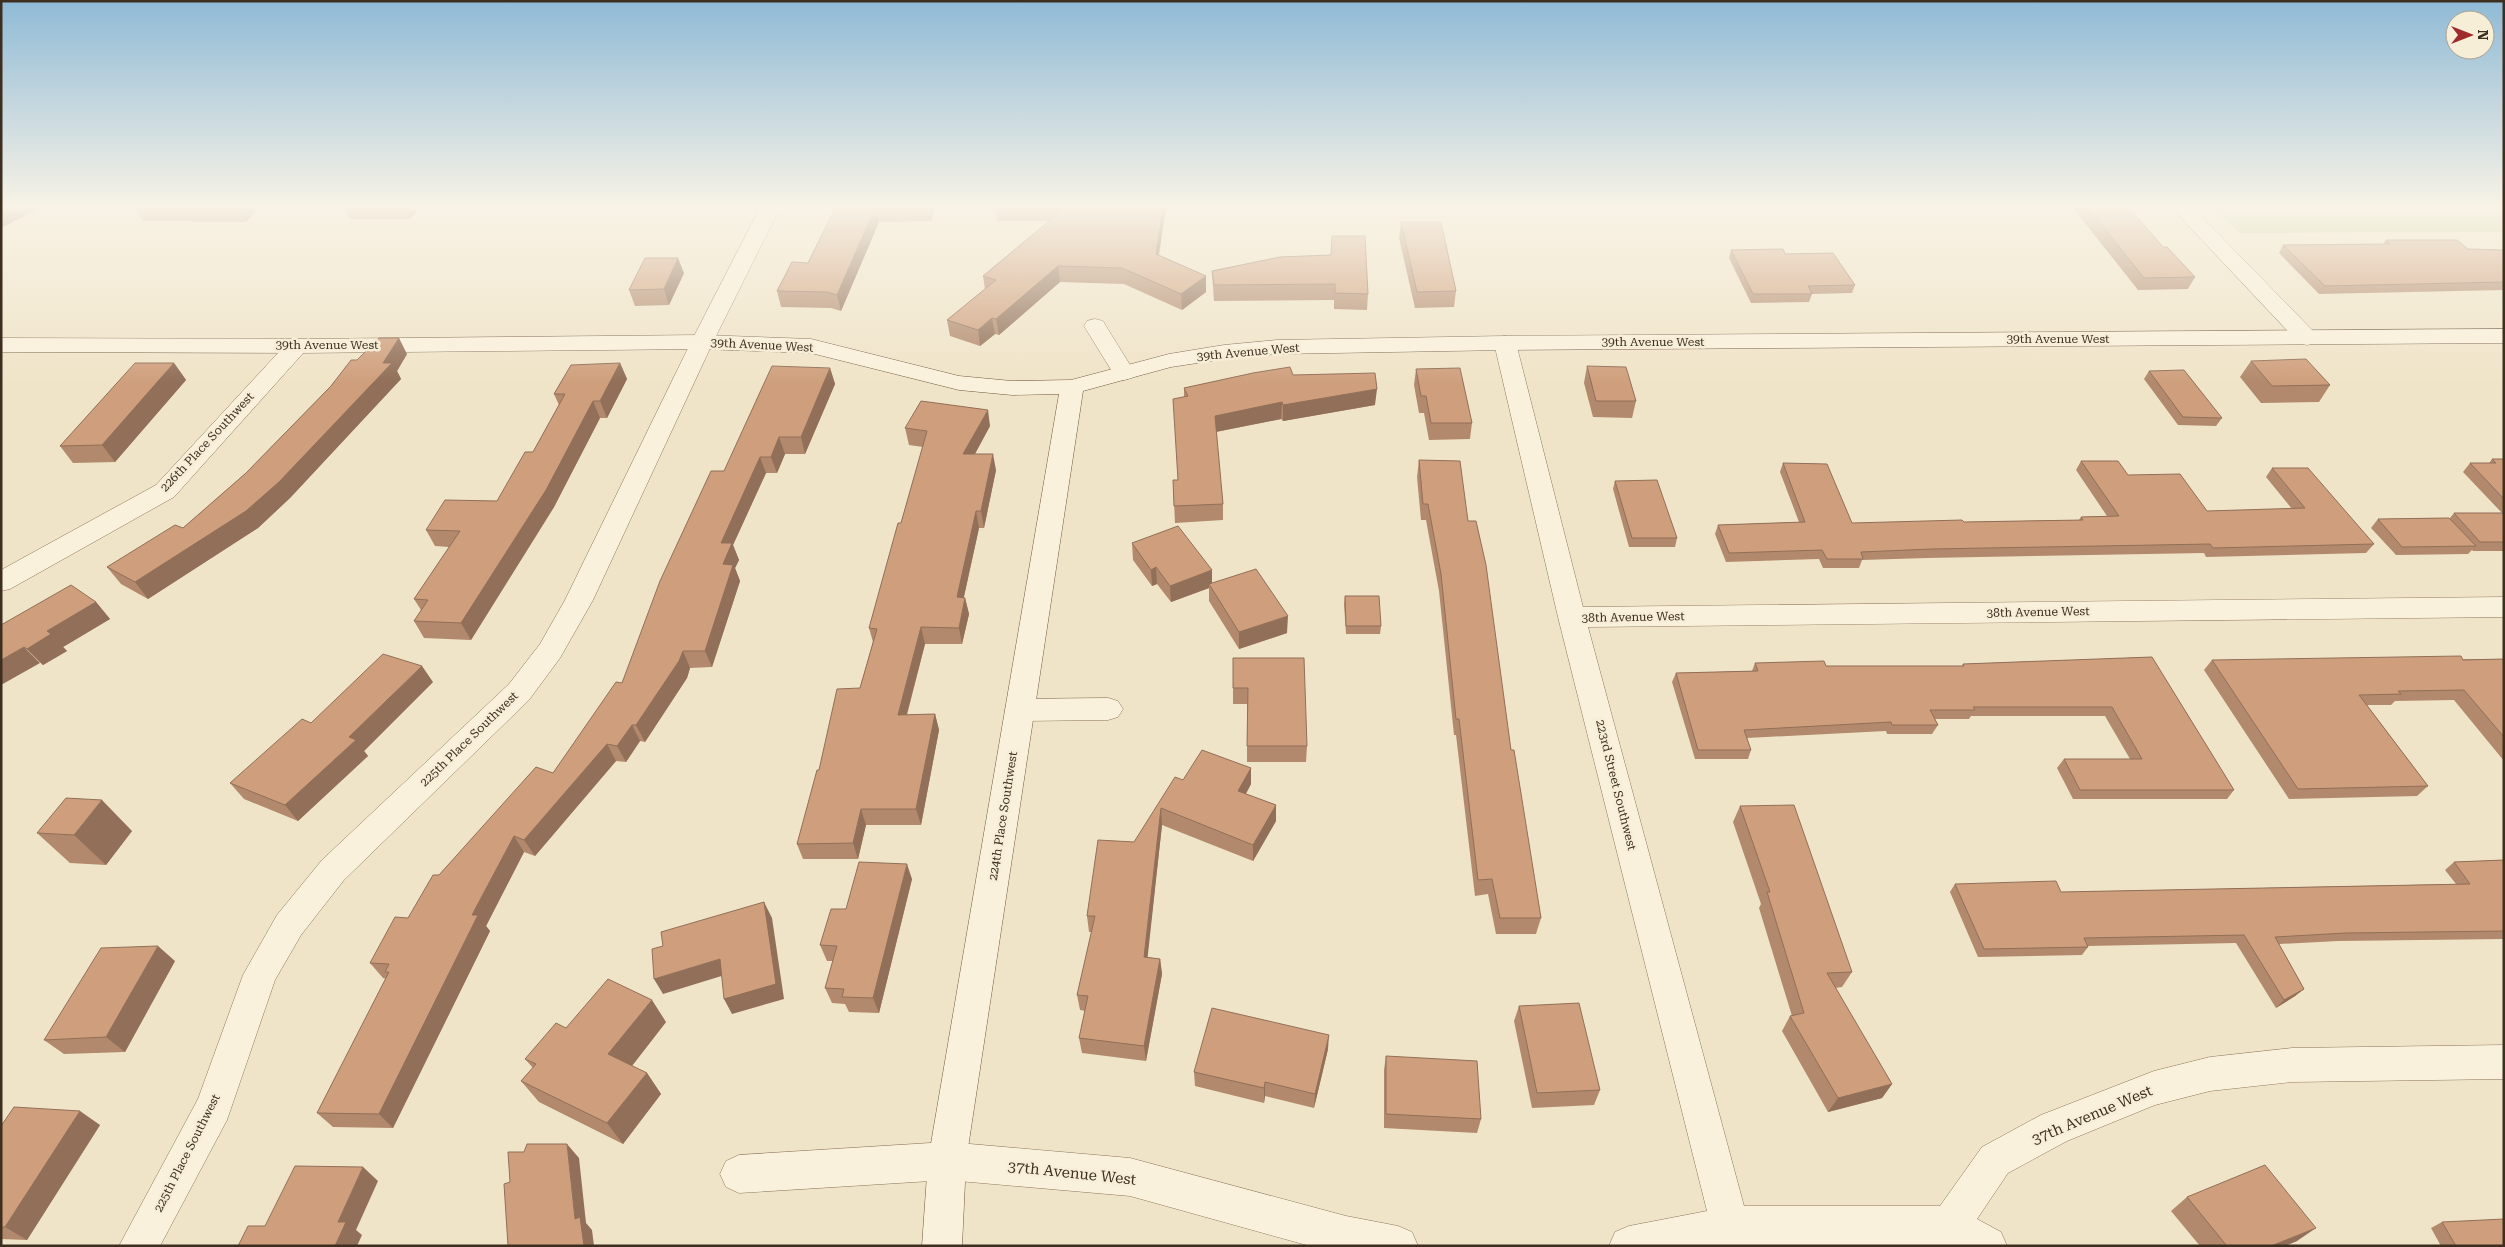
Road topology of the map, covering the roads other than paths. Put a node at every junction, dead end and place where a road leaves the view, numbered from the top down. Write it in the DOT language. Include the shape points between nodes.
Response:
graph roads {
  1 [pos="740,266"];
  2 [pos="2238,266"];
  3 [pos="1095,326"];
  4 [pos="2504,336"];
  5 [pos="2307,338"];
  6 [pos="702,342"];
  7 [pos="1505,343"];
  8 [pos="1,345"];
  9 [pos="297,346"];
  10 [pos="1124,373"];
  11 [pos="1072,387"];
  12 [pos="1,582"];
  13 [pos="2504,607"];
  14 [pos="1572,617"];
  15 [pos="1108,709"];
  16 [pos="1020,710"];
  17 [pos="2504,1062"];
  18 [pos="948,1162"];
  19 [pos="739,1174"];
  20 [pos="1730,1226"];
  21 [pos="1950,1226"];
  22 [pos="139,1246"];
  23 [pos="942,1246"];
  24 [pos="1398,1246"];
  25 [pos="1629,1246"];
  26 [pos="1987,1246"];
  1 -- 6 [label="street, 225th Place Southwest"];
  2 -- 5 [label="street"];
  3 -- 10 [label="street"];
  4 -- 5 [label="street, 39th Avenue West"];
  5 -- 7 [label="street, 39th Avenue West"];
  6 -- 9 [label="street, 39th Avenue West"];
  6 -- 11 [label="street, 39th Avenue West" via="811,346 959,383 1012,388"];
  6 -- 22 [label="street, 225th Place Southwest" via="579,600 550,651 519,692 333,870 289,925 260,975 214,1107"];
  7 -- 10 [label="street, 39th Avenue West" via="1277,347 1169,361"];
  7 -- 14 [label="street, 223rd Street Southwest"];
  8 -- 9 [label="street, 39th Avenue West"];
  9 -- 12 [label="street, 226th Place Southwest" via="165,490"];
  10 -- 11 [label="street, 39th Avenue West"];
  11 -- 16 [label="street, 224th Place Southwest"];
  13 -- 14 [label="street, 38th Avenue West"];
  14 -- 20 [label="street, 223rd Street Southwest"];
  15 -- 16 [label="street"];
  16 -- 18 [label="street, 224th Place Southwest"];
  17 -- 21 [label="street, 37th Avenue West" via="2292,1065 2210,1074 2154,1088 2054,1128 1994,1160"];
  18 -- 19 [label="street, 37th Avenue West"];
  18 -- 23 [label="street, 224th Place Southwest"];
  18 -- 24 [label="street, 37th Avenue West" via="1130,1177 1346,1236"];
  20 -- 21 [label="street"];
  20 -- 25 [label="street"];
  21 -- 26 [label="street"];
}
